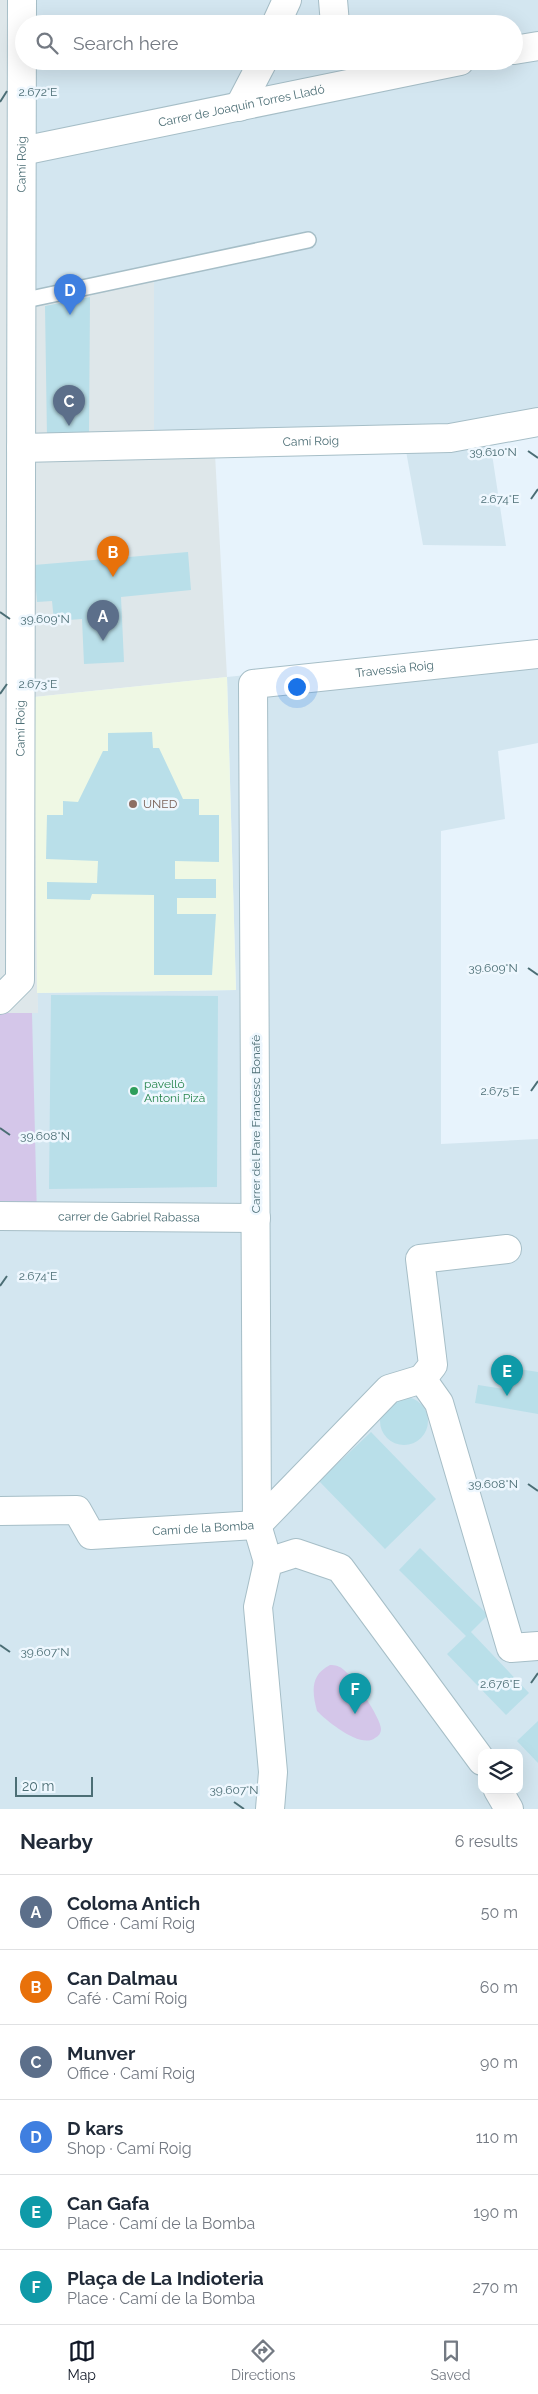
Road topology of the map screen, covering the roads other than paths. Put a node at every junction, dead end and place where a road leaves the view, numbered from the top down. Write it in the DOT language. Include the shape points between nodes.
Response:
graph roads {
  1 [pos="22,0"];
  2 [pos="287,0"];
  3 [pos="333,0"];
  4 [pos="22,15"];
  5 [pos="280,15"];
  6 [pos="335,15"];
  7 [pos="538,46"];
  8 [pos="523,48"];
  9 [pos="22,70"];
  10 [pos="258,70"];
  11 [pos="371,70"];
  12 [pos="341,73"];
  13 [pos="239,107"];
  14 [pos="22,151"];
  15 [pos="308,240"];
  16 [pos="22,302"];
  17 [pos="538,422"];
  18 [pos="21,448"];
  19 [pos="538,654"];
  20 [pos="253,684"];
  21 [pos="0,1000"];
  22 [pos="0,1216"];
  23 [pos="256,1218"];
  24 [pos="506,1249"];
  25 [pos="422,1379"];
  26 [pos="0,1512"];
  27 [pos="257,1525"];
  28 [pos="268,1562"];
  29 [pos="538,1646"];
  30 [pos="478,1756"];
  31 [pos="500,1794"];
  32 [pos="270,1809"];
  33 [pos="509,1809"];
  1 -- 4 [label="street, Camí Roig"];
  2 -- 5 [label="street"];
  3 -- 6 [label="street"];
  7 -- 8 [label="street"];
  9 -- 14 [label="street, Camí Roig"];
  10 -- 13 [label="street"];
  11 -- 12 [label="street, Carrer de Joaquín Torres Lladó"];
  12 -- 13 [label="street, Carrer de Joaquín Torres Lladó"];
  13 -- 14 [label="street, Carrer de Joaquín Torres Lladó"];
  14 -- 16 [label="street, Camí Roig"];
  15 -- 16 [label="lane"];
  16 -- 18 [label="street, Camí Roig"];
  17 -- 18 [label="street, Camí Roig" via="450,438"];
  18 -- 21 [label="street, Camí Roig" via="20,980"];
  19 -- 20 [label="street, Travessia Roig"];
  20 -- 23 [label="street, Carrer del Pare Francesc Bonafè"];
  22 -- 23 [label="street, carrer de Gabriel Rabassa"];
  23 -- 27 [label="street, Carrer del Pare Francesc Bonafè"];
  24 -- 25 [label="street" via="420,1259 433,1366"];
  25 -- 27 [label="street, Camí de la Bomba" via="389,1389"];
  25 -- 29 [label="street" via="439,1403 511,1648"];
  26 -- 27 [label="street, Camí de la Bomba" via="77,1510 91,1535"];
  27 -- 28 [label="street, Carrer del Pare Francesc Bonafè"];
  28 -- 30 [label="street" via="296,1553 340,1568"];
  28 -- 32 [label="street" via="258,1606 272,1772"];
  31 -- 33 [label="street"];
}
